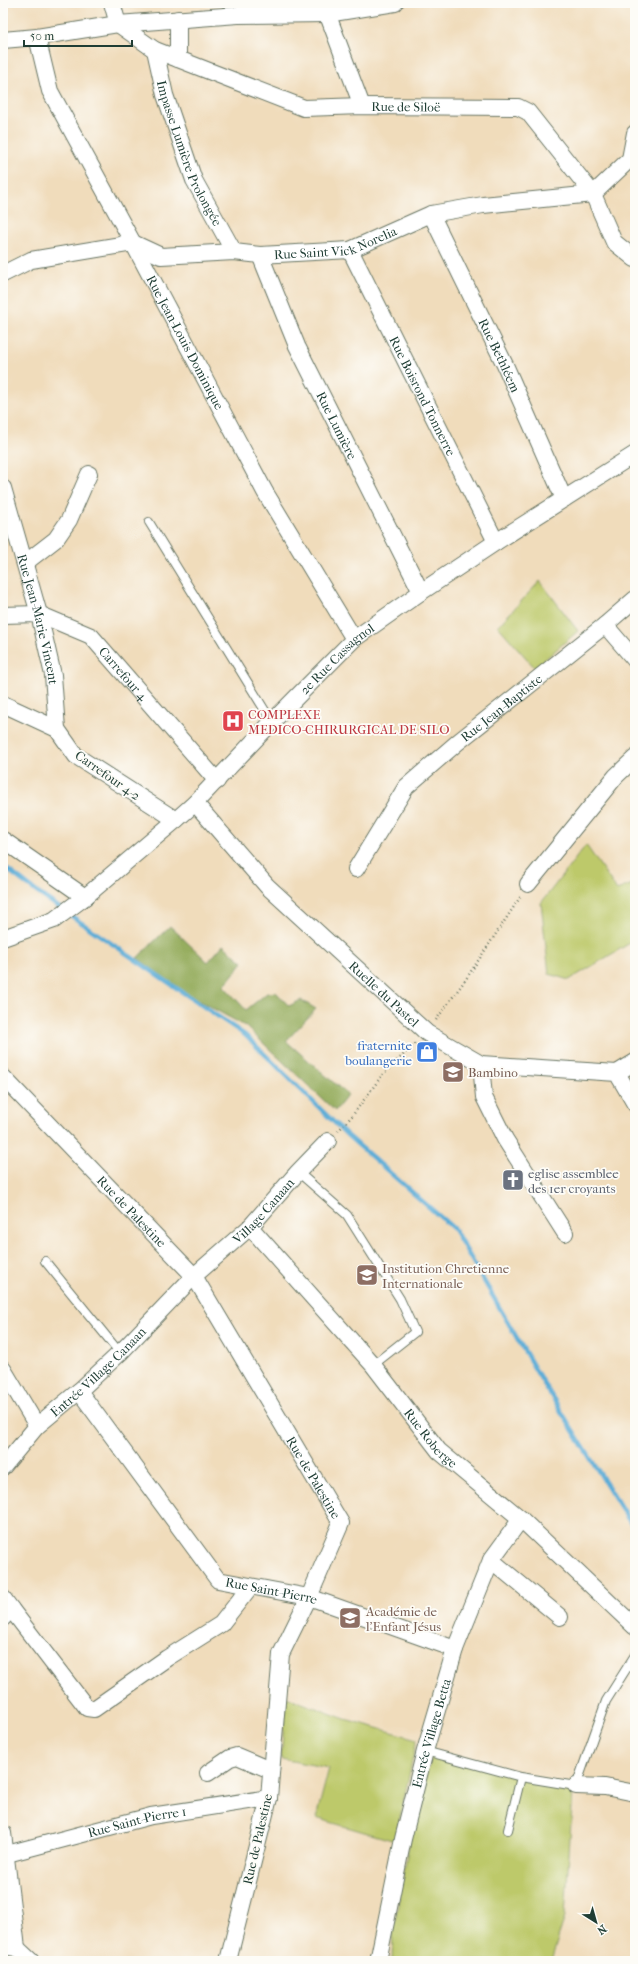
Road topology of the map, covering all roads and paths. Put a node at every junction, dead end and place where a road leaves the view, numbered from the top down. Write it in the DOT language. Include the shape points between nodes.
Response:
graph roads {
  1 [pos="112,3"];
  2 [pos="396,3"];
  3 [pos="325,8"];
  4 [pos="178,19"];
  5 [pos="118,24"];
  6 [pos="37,37"];
  7 [pos="3,40"];
  8 [pos="155,50"];
  9 [pos="178,60"];
  10 [pos="362,106"];
  11 [pos="635,134"];
  12 [pos="593,194"];
  13 [pos="431,214"];
  14 [pos="133,243"];
  15 [pos="350,250"];
  16 [pos="234,252"];
  17 [pos="260,255"];
  18 [pos="635,258"];
  19 [pos="3,274"];
  20 [pos="635,454"];
  21 [pos="89,474"];
  22 [pos="3,488"];
  23 [pos="564,499"];
  24 [pos="149,522"];
  25 [pos="496,542"];
  26 [pos="25,563"];
  27 [pos="421,592"];
  28 [pos="635,599"];
  29 [pos="39,614"];
  30 [pos="3,615"];
  31 [pos="605,625"];
  32 [pos="354,640"];
  33 [pos="635,660"];
  34 [pos="3,704"];
  35 [pos="272,722"];
  36 [pos="57,729"];
  37 [pos="635,758"];
  38 [pos="216,781"];
  39 [pos="195,803"];
  40 [pos="176,820"];
  41 [pos="3,840"];
  42 [pos="356,869"];
  43 [pos="528,884"];
  44 [pos="80,902"];
  45 [pos="3,938"];
  46 [pos="426,1033"];
  47 [pos="635,1062"];
  48 [pos="481,1064"];
  49 [pos="617,1073"];
  50 [pos="3,1077"];
  51 [pos="635,1104"];
  52 [pos="328,1141"];
  53 [pos="298,1172"];
  54 [pos="250,1227"];
  55 [pos="565,1233"];
  56 [pos="45,1261"];
  57 [pos="194,1276"];
  58 [pos="120,1353"];
  59 [pos="372,1365"];
  60 [pos="3,1369"];
  61 [pos="79,1391"];
  62 [pos="37,1426"];
  63 [pos="3,1467"];
  64 [pos="521,1519"];
  65 [pos="491,1560"];
  66 [pos="250,1587"];
  67 [pos="309,1597"];
  68 [pos="6,1608"];
  69 [pos="560,1617"];
  70 [pos="635,1627"];
  71 [pos="455,1649"];
  72 [pos="635,1655"];
  73 [pos="425,1751"];
  74 [pos="270,1770"];
  75 [pos="208,1773"];
  76 [pos="521,1777"];
  77 [pos="576,1786"];
  78 [pos="635,1793"];
  79 [pos="268,1798"];
  80 [pos="508,1830"];
  81 [pos="3,1833"];
  82 [pos="7,1854"];
  83 [pos="10,1947"];
  84 [pos="31,1961"];
  85 [pos="228,1961"];
  86 [pos="378,1961"];
  1 -- 5 [label="street"];
  2 -- 3 [label="street"];
  3 -- 4 [label="street"];
  3 -- 10 [label="street"];
  4 -- 5 [label="street"];
  4 -- 9 [label="street"];
  5 -- 6 [label="street"];
  5 -- 8 [label="street, Rue de Siloë"];
  6 -- 7 [label="street"];
  6 -- 14 [label="street, Rue Jean-Louis Dominique" via="50,91"];
  8 -- 9 [label="street, Rue de Siloë"];
  8 -- 16 [label="street, Impasse Lumière Prolongée" via="165,95 194,180"];
  9 -- 10 [label="street, Rue de Siloë" via="304,108"];
  10 -- 12 [label="street, Rue de Siloë" via="518,107 528,112"];
  11 -- 12 [label="street" via="630,159"];
  12 -- 13 [label="street, Rue Saint Vick Norelia" via="483,205"];
  12 -- 18 [label="street, Rue de Siloë" via="614,242"];
  13 -- 15 [label="street, Rue Saint Vick Norelia"];
  13 -- 23 [label="street, Rue Bethléem" via="506,365"];
  14 -- 16 [label="street, Rue Saint Vick Norelia" via="161,256"];
  14 -- 19 [label="street" via="31,260"];
  14 -- 32 [label="street, Rue Jean-Louis Dominique" via="265,492"];
  15 -- 17 [label="street, Rue Saint Vick Norelia"];
  15 -- 25 [label="street, Rue Boisrond Tonnerre"];
  16 -- 17 [label="street, Rue Saint Vick Norelia"];
  17 -- 27 [label="street, Rue Lumière" via="297,346"];
  20 -- 23 [label="street, 2e Rue Cassagnol"];
  21 -- 26 [label="street" via="69,520 56,539"];
  22 -- 26 [label="street, Rue Jean-Marie Vincent"];
  23 -- 25 [label="street, 2e Rue Cassagnol"];
  24 -- 35 [label="lane"];
  25 -- 27 [label="street, 2e Rue Cassagnol"];
  26 -- 29 [label="street, Rue Jean-Marie Vincent"];
  27 -- 32 [label="street, 2e Rue Cassagnol"];
  28 -- 31 [label="street, Rue Jean-Baptiste"];
  29 -- 30 [label="street, Carrefour 4"];
  29 -- 36 [label="street, Rue Jean-Marie Vincent" via="53,676"];
  29 -- 38 [label="street, Carrefour 4" via="91,636"];
  31 -- 33 [label="street"];
  31 -- 42 [label="street, Rue Jean-Baptiste" via="458,742 406,787"];
  32 -- 35 [label="street, 2e Rue Cassagnol"];
  34 -- 36 [label="street"];
  35 -- 38 [label="street, 2e Rue Cassagnol"];
  36 -- 40 [label="street, Carrefour 4-2" via="76,756"];
  37 -- 43 [label="street" via="616,776"];
  38 -- 39 [label="street, 2e Rue Cassagnol"];
  39 -- 40 [label="street, 2e Rue Cassagnol"];
  39 -- 46 [label="street, Ruelle du Pastel" via="266,886"];
  40 -- 44 [label="street, 2e Rue Cassagnol"];
  41 -- 44 [label="street"];
  43 -- 46 [label="path" via="466,979"];
  44 -- 45 [label="street, 2e Rue Cassagnol" via="54,920"];
  46 -- 48 [label="street, Ruelle du Pastel"];
  46 -- 52 [label="path" via="383,1074 352,1116"];
  47 -- 49 [label="street"];
  48 -- 49 [label="street, Ruelle du Pastel"];
  48 -- 55 [label="street" via="484,1097 505,1139"];
  49 -- 51 [label="street"];
  50 -- 57 [label="street, Rue de Palestine"];
  52 -- 53 [label="street, Village Canaan"];
  53 -- 54 [label="street, Village Canaan"];
  53 -- 59 [label="lane" via="347,1216 400,1299 416,1332"];
  54 -- 57 [label="street, Village Canaan"];
  54 -- 59 [label="street, Rue Roberge"];
  56 -- 58 [label="lane"];
  57 -- 58 [label="street, Entrée Village Canaan"];
  57 -- 67 [label="street, Rue de Palestine" via="341,1523"];
  58 -- 61 [label="street, Entrée Village Canaan"];
  59 -- 64 [label="street, Rue Roberge" via="439,1451"];
  60 -- 62 [label="street"];
  61 -- 62 [label="street, Entrée Village Canaan"];
  61 -- 66 [label="street, Rue Saint-Pierre" via="218,1580"];
  62 -- 63 [label="street, Entrée Village Canaan"];
  64 -- 65 [label="street, Entrée Village Betta"];
  64 -- 70 [label="street, Rue Roberge"];
  65 -- 69 [label="street"];
  65 -- 71 [label="street, Entrée Village Betta"];
  66 -- 67 [label="street, Rue Saint-Pierre"];
  66 -- 68 [label="street" via="221,1624 94,1709 87,1708"];
  67 -- 71 [label="street, Rue Saint-Pierre"];
  67 -- 74 [label="street, Rue de Palestine" via="281,1654"];
  71 -- 73 [label="street, Entrée Village Betta"];
  72 -- 77 [label="lane" via="606,1701"];
  73 -- 76 [label="lane"];
  73 -- 86 [label="street, Entrée Village Betta" via="403,1839"];
  74 -- 75 [label="street" via="237,1756"];
  74 -- 79 [label="street, Rue de Palestine"];
  76 -- 77 [label="lane"];
  76 -- 80 [label="lane"];
  77 -- 78 [label="street" via="605,1787"];
  79 -- 82 [label="street, Rue Saint-Pierre 1" via="151,1816"];
  79 -- 85 [label="street, Rue de Palestine"];
  81 -- 82 [label="street"];
  82 -- 83 [label="street"];
  83 -- 84 [label="street"];
}
